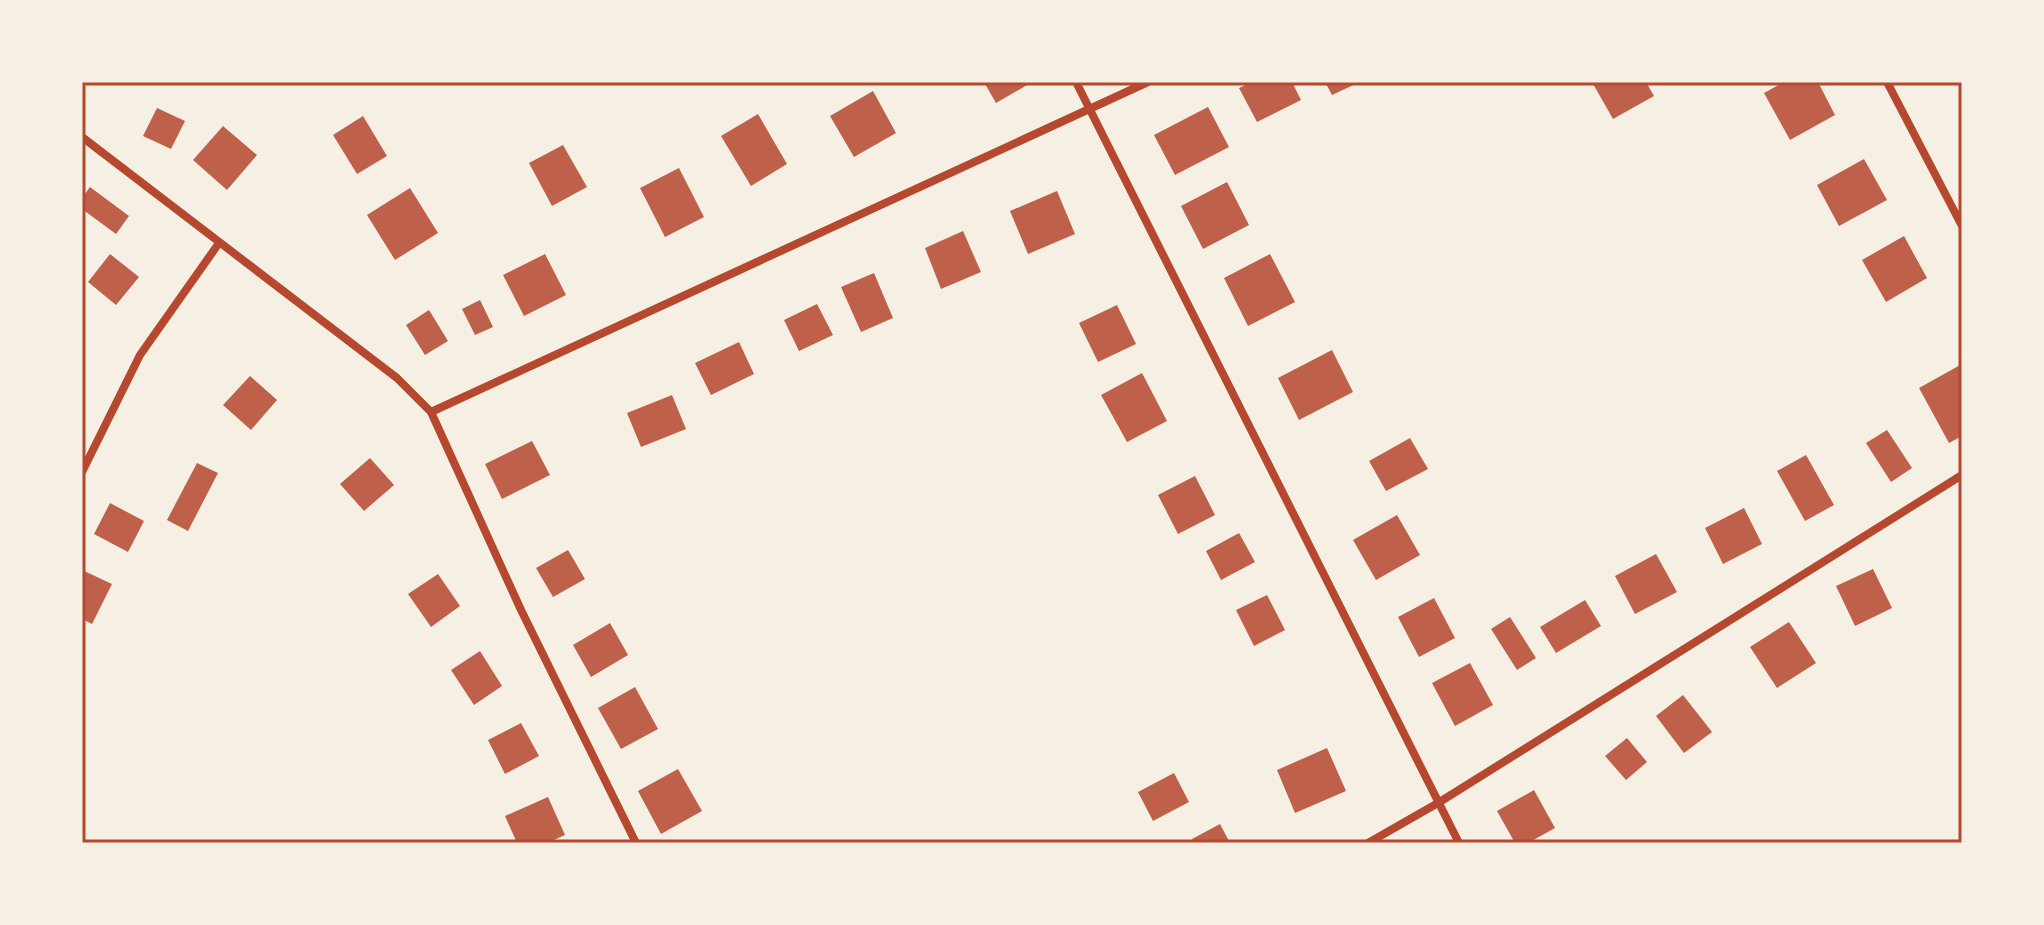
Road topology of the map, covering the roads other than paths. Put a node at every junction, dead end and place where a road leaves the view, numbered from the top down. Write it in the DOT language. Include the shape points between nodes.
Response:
graph roads {
  1 [pos="1076,82"];
  2 [pos="1148,82"];
  3 [pos="1887,82"];
  4 [pos="1092,110"];
  5 [pos="82,137"];
  6 [pos="1962,226"];
  7 [pos="219,243"];
  8 [pos="431,412"];
  9 [pos="82,472"];
  10 [pos="1962,475"];
  11 [pos="1438,803"];
  12 [pos="636,843"];
  13 [pos="1368,843"];
  14 [pos="1459,843"];
  1 -- 4 [label="street"];
  2 -- 4 [label="street"];
  3 -- 6 [label="street"];
  4 -- 8 [label="street"];
  4 -- 11 [label="street"];
  5 -- 7 [label="street"];
  7 -- 8 [label="street" via="397,378"];
  7 -- 9 [label="street" via="140,355"];
  8 -- 12 [label="street"];
  10 -- 11 [label="street"];
  11 -- 13 [label="street"];
  11 -- 14 [label="street"];
}
